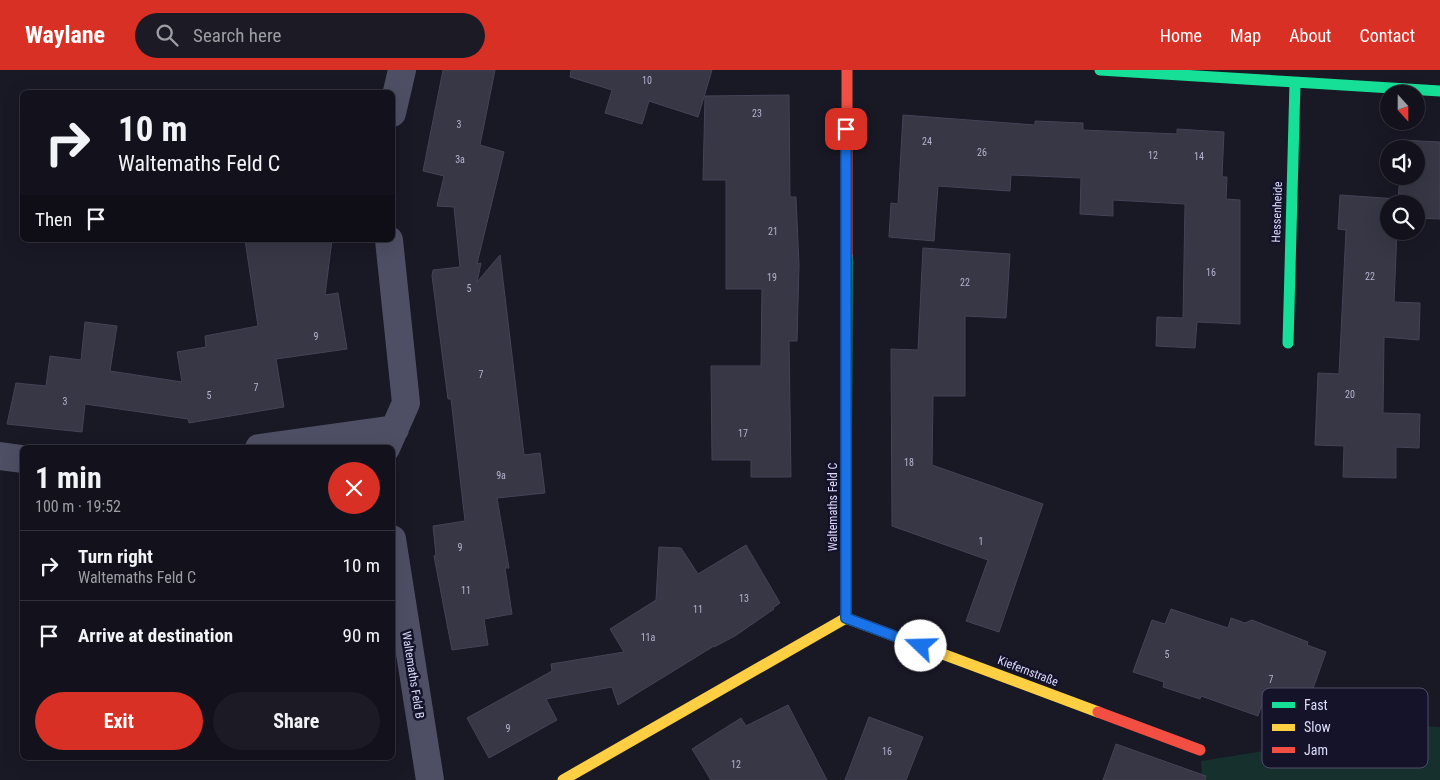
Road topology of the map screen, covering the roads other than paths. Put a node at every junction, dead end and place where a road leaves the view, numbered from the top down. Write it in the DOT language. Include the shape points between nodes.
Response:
graph roads {
  1 [pos="402,70"];
  2 [pos="846,70"];
  3 [pos="1100,70"];
  4 [pos="1295,82"];
  5 [pos="1440,91"];
  6 [pos="395,100"];
  7 [pos="389,242"];
  8 [pos="1288,343"];
  9 [pos="390,438"];
  10 [pos="298,445"];
  11 [pos="0,456"];
  12 [pos="20,459"];
  13 [pos="395,558"];
  14 [pos="846,618"];
  15 [pos="1200,750"];
  16 [pos="430,780"];
  17 [pos="563,780"];
  1 -- 6 [label="street"];
  2 -- 14 [label="street, Waltemaths Feld C"];
  3 -- 4 [label="street"];
  4 -- 5 [label="street"];
  4 -- 8 [label="street, Hessenheide"];
  7 -- 9 [label="street" via="406,403"];
  9 -- 10 [label="street"];
  11 -- 12 [label="street"];
  13 -- 16 [label="street, Waltemaths Feld B"];
  14 -- 15 [label="street, Kiefernstraße"];
  14 -- 17 [label="street"];
}
